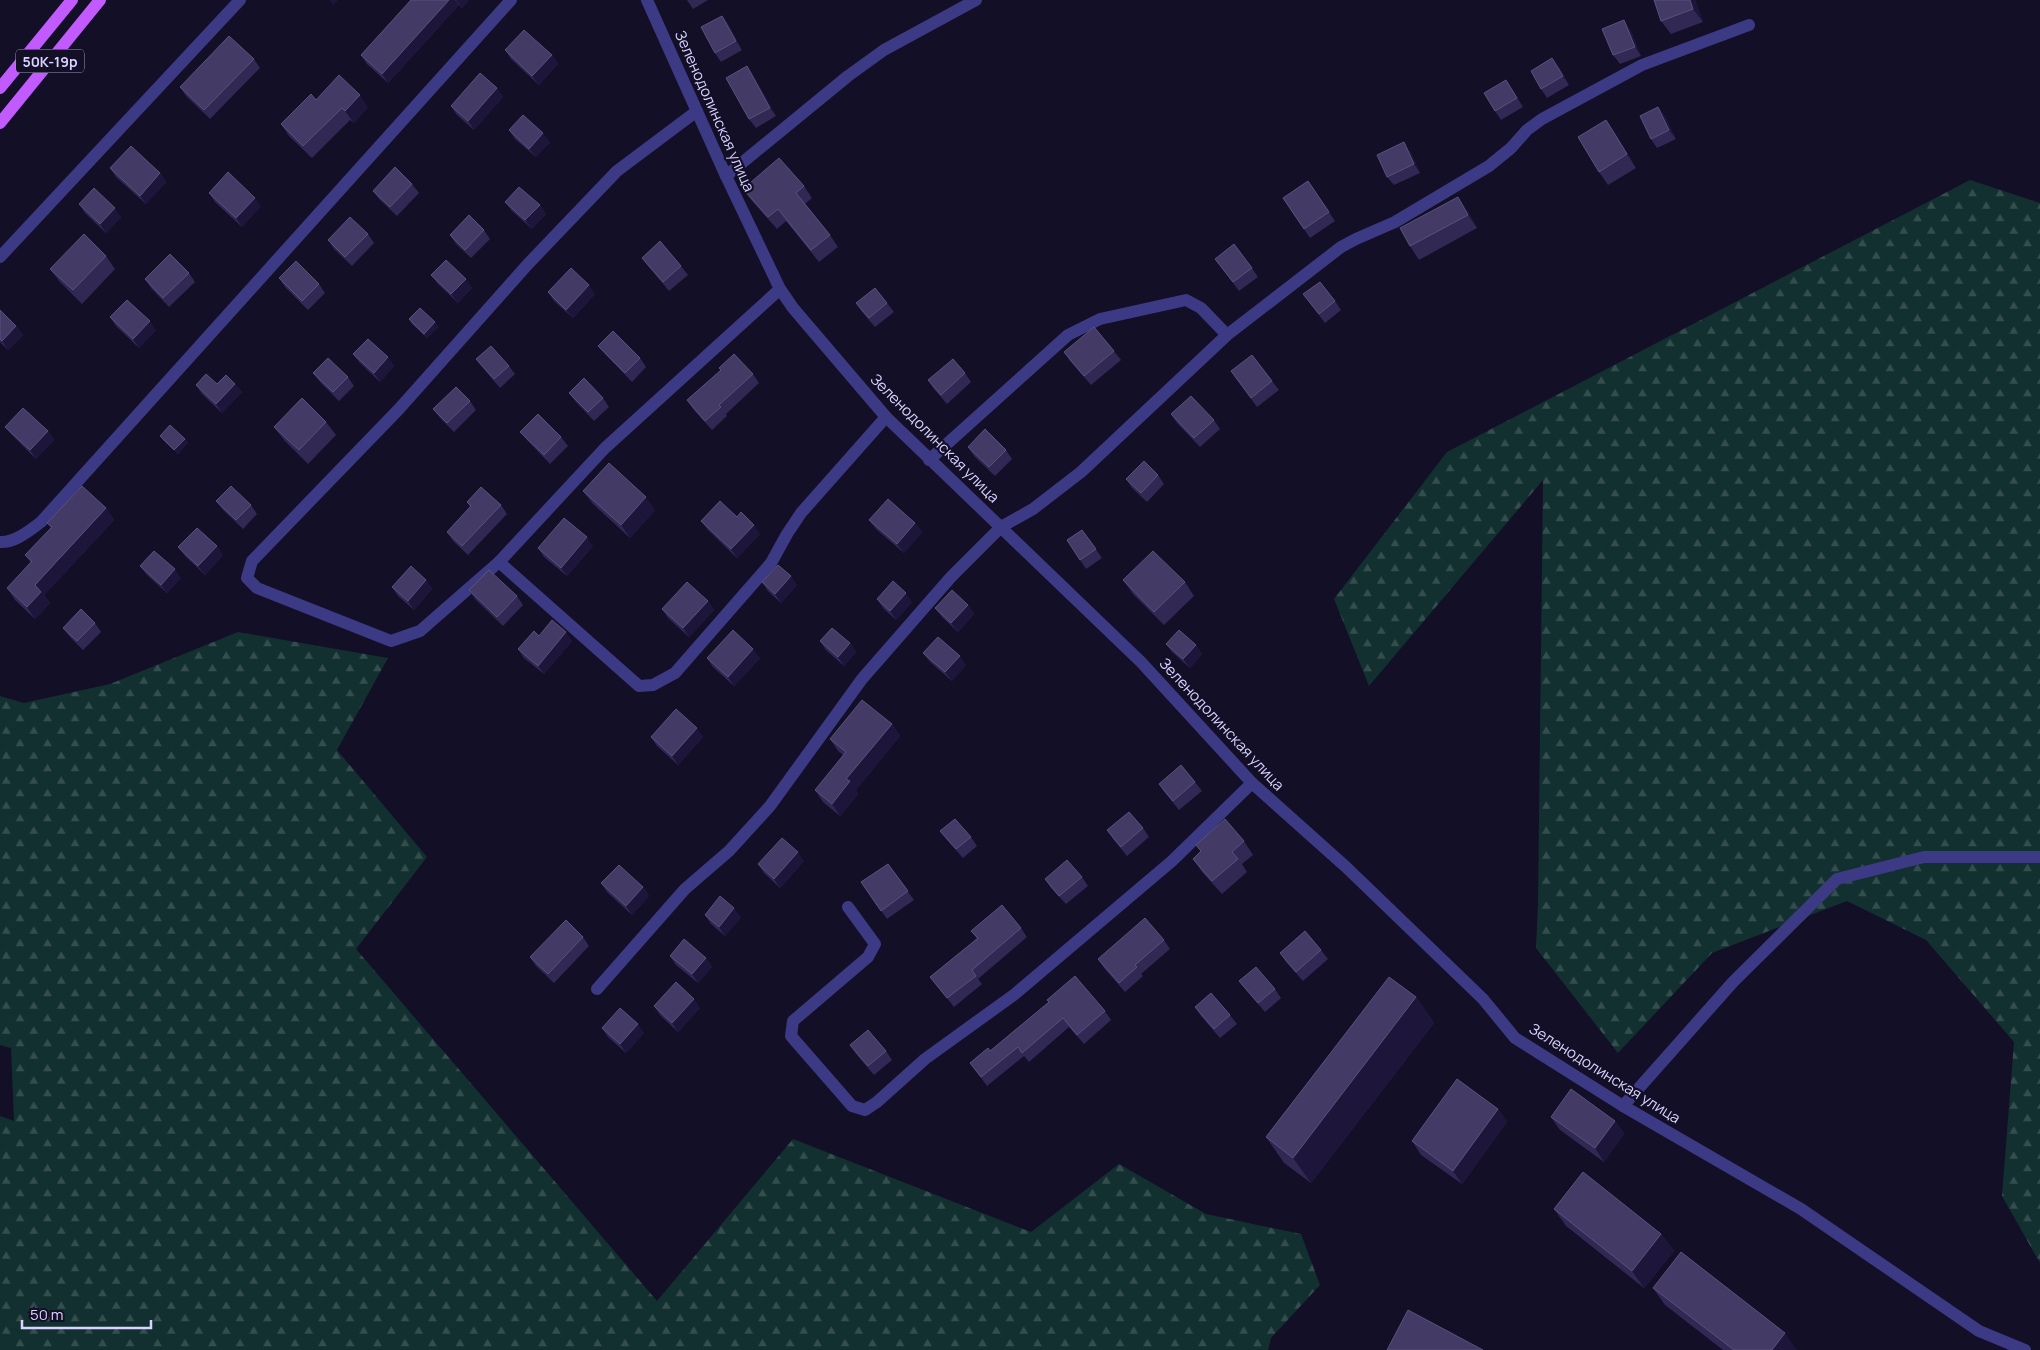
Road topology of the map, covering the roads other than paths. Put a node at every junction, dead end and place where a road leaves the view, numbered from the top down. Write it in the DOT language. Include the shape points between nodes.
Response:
graph roads {
  1 [pos="72,0"];
  2 [pos="100,0"];
  3 [pos="240,0"];
  4 [pos="510,0"];
  5 [pos="646,0"];
  6 [pos="976,0"];
  7 [pos="1750,25"];
  8 [pos="0,88"];
  9 [pos="697,111"];
  10 [pos="0,123"];
  11 [pos="726,176"];
  12 [pos="0,257"];
  13 [pos="780,290"];
  14 [pos="1227,335"];
  15 [pos="886,417"];
  16 [pos="929,460"];
  17 [pos="1001,527"];
  18 [pos="0,542"];
  19 [pos="499,562"];
  20 [pos="1252,783"];
  21 [pos="2040,857"];
  22 [pos="848,907"];
  23 [pos="597,989"];
  24 [pos="1624,1106"];
  25 [pos="2025,1350"];
  1 -- 8 [label="main road, 50К-19р"];
  2 -- 10 [label="main road, 50К-19р"];
  3 -- 12 [label="street"];
  4 -- 18 [label="street" via="41,522 21,536"];
  5 -- 9 [label="street, Зеленодолинская улица"];
  6 -- 11 [label="street" via="884,50"];
  7 -- 14 [label="street" via="1642,65 1542,119 1489,166 1395,222 1342,247"];
  9 -- 11 [label="street, Зеленодолинская улица"];
  9 -- 19 [label="street" via="610,178 528,264 399,409 252,561 247,578 257,588 391,640 420,631"];
  11 -- 13 [label="street, Зеленодолинская улица"];
  13 -- 15 [label="street, Зеленодолинская улица"];
  13 -- 19 [label="street" via="605,448"];
  14 -- 16 [label="street" via="1201,308 1186,300 1100,319 1068,335"];
  14 -- 17 [label="street" via="1081,472 1033,509"];
  15 -- 16 [label="street, Зеленодолинская улица"];
  15 -- 19 [label="street" via="801,513 765,570 675,673 653,685 639,686"];
  16 -- 17 [label="street, Зеленодолинская улица"];
  17 -- 20 [label="street, Зеленодолинская улица" via="1141,662"];
  17 -- 23 [label="street" via="951,577 862,679 770,806 729,851 685,889"];
  20 -- 22 [label="street" via="1165,868 1015,994 925,1059 865,1110 852,1106 791,1036 793,1021 868,957 876,944"];
  20 -- 24 [label="street, Зеленодолинская улица" via="1346,867 1483,1000 1515,1038"];
  21 -- 24 [label="street" via="1924,857 1837,879 1733,982"];
  24 -- 25 [label="street, Зеленодолинская улица" via="1801,1209 1979,1332"];
}
